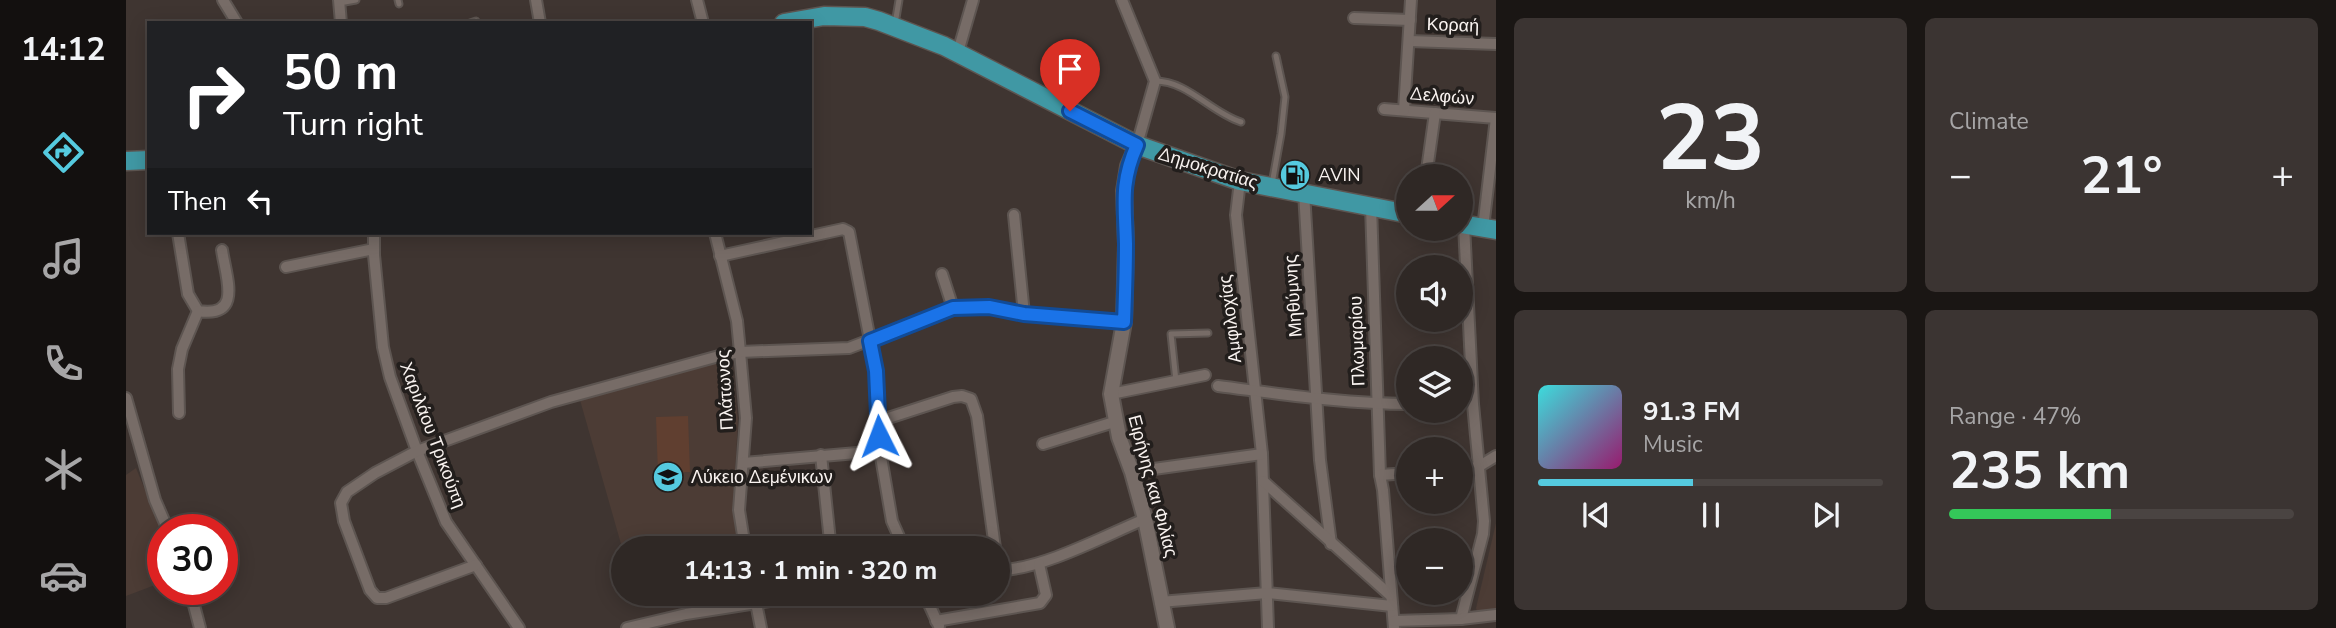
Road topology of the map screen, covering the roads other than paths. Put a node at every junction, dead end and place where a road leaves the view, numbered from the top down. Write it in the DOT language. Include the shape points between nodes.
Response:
graph roads {
  1 [pos="223,0"];
  2 [pos="356,0"];
  3 [pos="536,0"];
  4 [pos="697,0"];
  5 [pos="899,0"];
  6 [pos="973,0"];
  7 [pos="1122,0"];
  8 [pos="1411,0"];
  9 [pos="339,2"];
  10 [pos="1354,18"];
  11 [pos="1410,20"];
  12 [pos="236,21"];
  13 [pos="341,21"];
  14 [pos="540,21"];
  15 [pos="702,21"];
  16 [pos="795,21"];
  17 [pos="894,26"];
  18 [pos="1409,41"];
  19 [pos="1496,44"];
  20 [pos="958,52"];
  21 [pos="1276,56"];
  22 [pos="1154,81"];
  23 [pos="1384,108"];
  24 [pos="1404,110"];
  25 [pos="1435,113"];
  26 [pos="1496,118"];
  27 [pos="1241,122"];
  28 [pos="1137,145"];
  29 [pos="147,160"];
  30 [pos="126,161"];
  31 [pos="1428,164"];
  32 [pos="1240,181"];
  33 [pos="1272,186"];
  34 [pos="1304,192"];
  35 [pos="1371,206"];
  36 [pos="1396,211"];
  37 [pos="1014,215"];
  38 [pos="1489,229"];
  39 [pos="178,235"];
  40 [pos="374,235"];
  41 [pos="715,235"];
  42 [pos="1463,242"];
  43 [pos="374,248"];
  44 [pos="222,250"];
  45 [pos="720,256"];
  46 [pos="286,267"];
  47 [pos="942,274"];
  48 [pos="953,308"];
  49 [pos="198,311"];
  50 [pos="1024,314"];
  51 [pos="1124,322"];
  52 [pos="1208,333"];
  53 [pos="870,341"];
  54 [pos="1466,346"];
  55 [pos="740,352"];
  56 [pos="1205,375"];
  57 [pos="1176,381"];
  58 [pos="1218,386"];
  59 [pos="1256,391"];
  60 [pos="1111,394"];
  61 [pos="126,398"];
  62 [pos="1317,399"];
  63 [pos="1377,404"];
  64 [pos="1396,404"];
  65 [pos="179,413"];
  66 [pos="879,421"];
  67 [pos="1114,422"];
  68 [pos="1470,423"];
  69 [pos="1043,444"];
  70 [pos="417,451"];
  71 [pos="880,451"];
  72 [pos="1262,454"];
  73 [pos="821,455"];
  74 [pos="1496,456"];
  75 [pos="743,463"];
  76 [pos="1478,467"];
  77 [pos="1473,468"];
  78 [pos="1132,472"];
  79 [pos="1396,473"];
  80 [pos="1380,475"];
  81 [pos="1263,481"];
  82 [pos="161,514"];
  83 [pos="1145,519"];
  84 [pos="744,536"];
  85 [pos="829,536"];
  86 [pos="899,536"];
  87 [pos="993,536"];
  88 [pos="1331,544"];
  89 [pos="1039,564"];
  90 [pos="476,565"];
  91 [pos="1010,570"];
  92 [pos="1268,593"];
  93 [pos="1391,600"];
  94 [pos="1160,602"];
  95 [pos="194,605"];
  96 [pos="723,606"];
  97 [pos="756,606"];
  98 [pos="930,606"];
  99 [pos="1496,615"];
  100 [pos="1461,619"];
  101 [pos="1394,624"];
  102 [pos="938,625"];
  103 [pos="1164,626"];
  104 [pos="200,628"];
  105 [pos="519,628"];
  106 [pos="627,628"];
  107 [pos="761,628"];
  108 [pos="1268,628"];
  1 -- 12 [label="street"];
  2 -- 9 [label="lane"];
  3 -- 14 [label="street"];
  4 -- 15 [label="street"];
  5 -- 17 [label="lane"];
  6 -- 20 [label="street"];
  7 -- 22 [label="street"];
  8 -- 11 [label="street"];
  9 -- 13 [label="street"];
  10 -- 11 [label="street"];
  11 -- 18 [label="street"];
  16 -- 17 [label="main road, Δημοκρατίας" via="851,16"];
  17 -- 20 [label="main road, Δημοκρατίας"];
  18 -- 19 [label="street, Κοραή"];
  18 -- 24 [label="street"];
  20 -- 28 [label="main road, Δημοκρατίας"];
  21 -- 33 [label="lane" via="1284,97"];
  22 -- 27 [label="lane" via="1185,89"];
  22 -- 28 [label="street"];
  23 -- 24 [label="street, Δελφών"];
  24 -- 25 [label="street, Δελφών"];
  25 -- 26 [label="street, Δελφών"];
  25 -- 31 [label="street"];
  26 -- 38 [label="street"];
  28 -- 32 [label="main road, Δημοκρατίας"];
  28 -- 51 [label="street, Ειρήνης και Φιλίας" via="1124,191"];
  29 -- 30 [label="main road"];
  32 -- 33 [label="main road, Δημοκρατίας"];
  32 -- 59 [label="street, Αμφιλοχίας" via="1236,215"];
  33 -- 34 [label="main road, Δημοκρατίας"];
  34 -- 35 [label="main road, Δημοκρατίας"];
  34 -- 62 [label="street, Μηθύμνης"];
  35 -- 36 [label="main road, Δημοκρατίας"];
  35 -- 63 [label="street, Πλωμαρίου"];
  37 -- 50 [label="street"];
  39 -- 49 [label="street" via="187,294"];
  40 -- 43 [label="street, Χαριλάου Τρικούπη"];
  41 -- 45 [label="street, Πλάτωνος"];
  42 -- 54 [label="street"];
  43 -- 46 [label="street"];
  43 -- 70 [label="street, Χαριλάου Τρικούπη" via="383,347"];
  44 -- 49 [label="street" via="228,296 225,307"];
  45 -- 53 [label="street" via="842,229 849,232"];
  45 -- 55 [label="street, Πλάτωνος"];
  47 -- 48 [label="street"];
  48 -- 50 [label="street" via="989,307"];
  48 -- 53 [label="street"];
  49 -- 65 [label="street" via="178,369"];
  50 -- 51 [label="street"];
  51 -- 60 [label="street, Ειρήνης και Φιλίας"];
  52 -- 57 [label="lane" via="1171,334"];
  53 -- 55 [label="street" via="849,348"];
  53 -- 66 [label="street"];
  55 -- 70 [label="street" via="583,392"];
  55 -- 75 [label="street, Πλάτωνος" via="746,418"];
  56 -- 57 [label="street"];
  57 -- 60 [label="street"];
  58 -- 59 [label="street"];
  59 -- 62 [label="street"];
  59 -- 72 [label="street, Αμφιλοχίας"];
  60 -- 67 [label="street, Ειρήνης και Φιλίας"];
  61 -- 82 [label="street"];
  62 -- 63 [label="street"];
  62 -- 88 [label="street, Μηθύμνης"];
  63 -- 64 [label="street"];
  63 -- 80 [label="street, Πλωμαρίου"];
  66 -- 71 [label="street"];
  66 -- 87 [label="street" via="953,397 971,399"];
  67 -- 69 [label="street"];
  67 -- 78 [label="street, Ειρήνης και Φιλίας"];
  68 -- 76 [label="street"];
  70 -- 90 [label="street, Χαριλάου Τρικούπη" via="446,522"];
  70 -- 90 [label="street" via="347,492 341,503 370,590 381,599"];
  71 -- 73 [label="street"];
  71 -- 86 [label="street"];
  72 -- 78 [label="street"];
  72 -- 81 [label="street, Αμφιλοχίας"];
  73 -- 75 [label="street"];
  73 -- 85 [label="street"];
  74 -- 76 [label="street"];
  75 -- 84 [label="street, Πλάτωνος" via="739,510"];
  76 -- 77 [label="street"];
  76 -- 100 [label="street" via="1483,534"];
  78 -- 83 [label="street, Ειρήνης και Φιλίας"];
  79 -- 80 [label="street"];
  80 -- 93 [label="street, Πλωμαρίου"];
  81 -- 88 [label="street"];
  81 -- 92 [label="street, Αμφιλοχίας"];
  83 -- 89 [label="street"];
  83 -- 94 [label="street, Ειρήνης και Φιλίας"];
  88 -- 93 [label="street"];
  89 -- 91 [label="street"];
  89 -- 102 [label="street" via="1046,589 1040,603"];
  90 -- 105 [label="street, Χαριλάου Τρικούπη"];
  92 -- 93 [label="street"];
  92 -- 94 [label="street"];
  92 -- 108 [label="street, Αμφιλοχίας"];
  93 -- 101 [label="street, Πλωμαρίου"];
  94 -- 103 [label="street, Ειρήνης και Φιλίας"];
  95 -- 104 [label="street"];
  96 -- 106 [label="street"];
  97 -- 107 [label="street"];
  98 -- 102 [label="street"];
  99 -- 100 [label="street"];
  100 -- 101 [label="street"];
}
